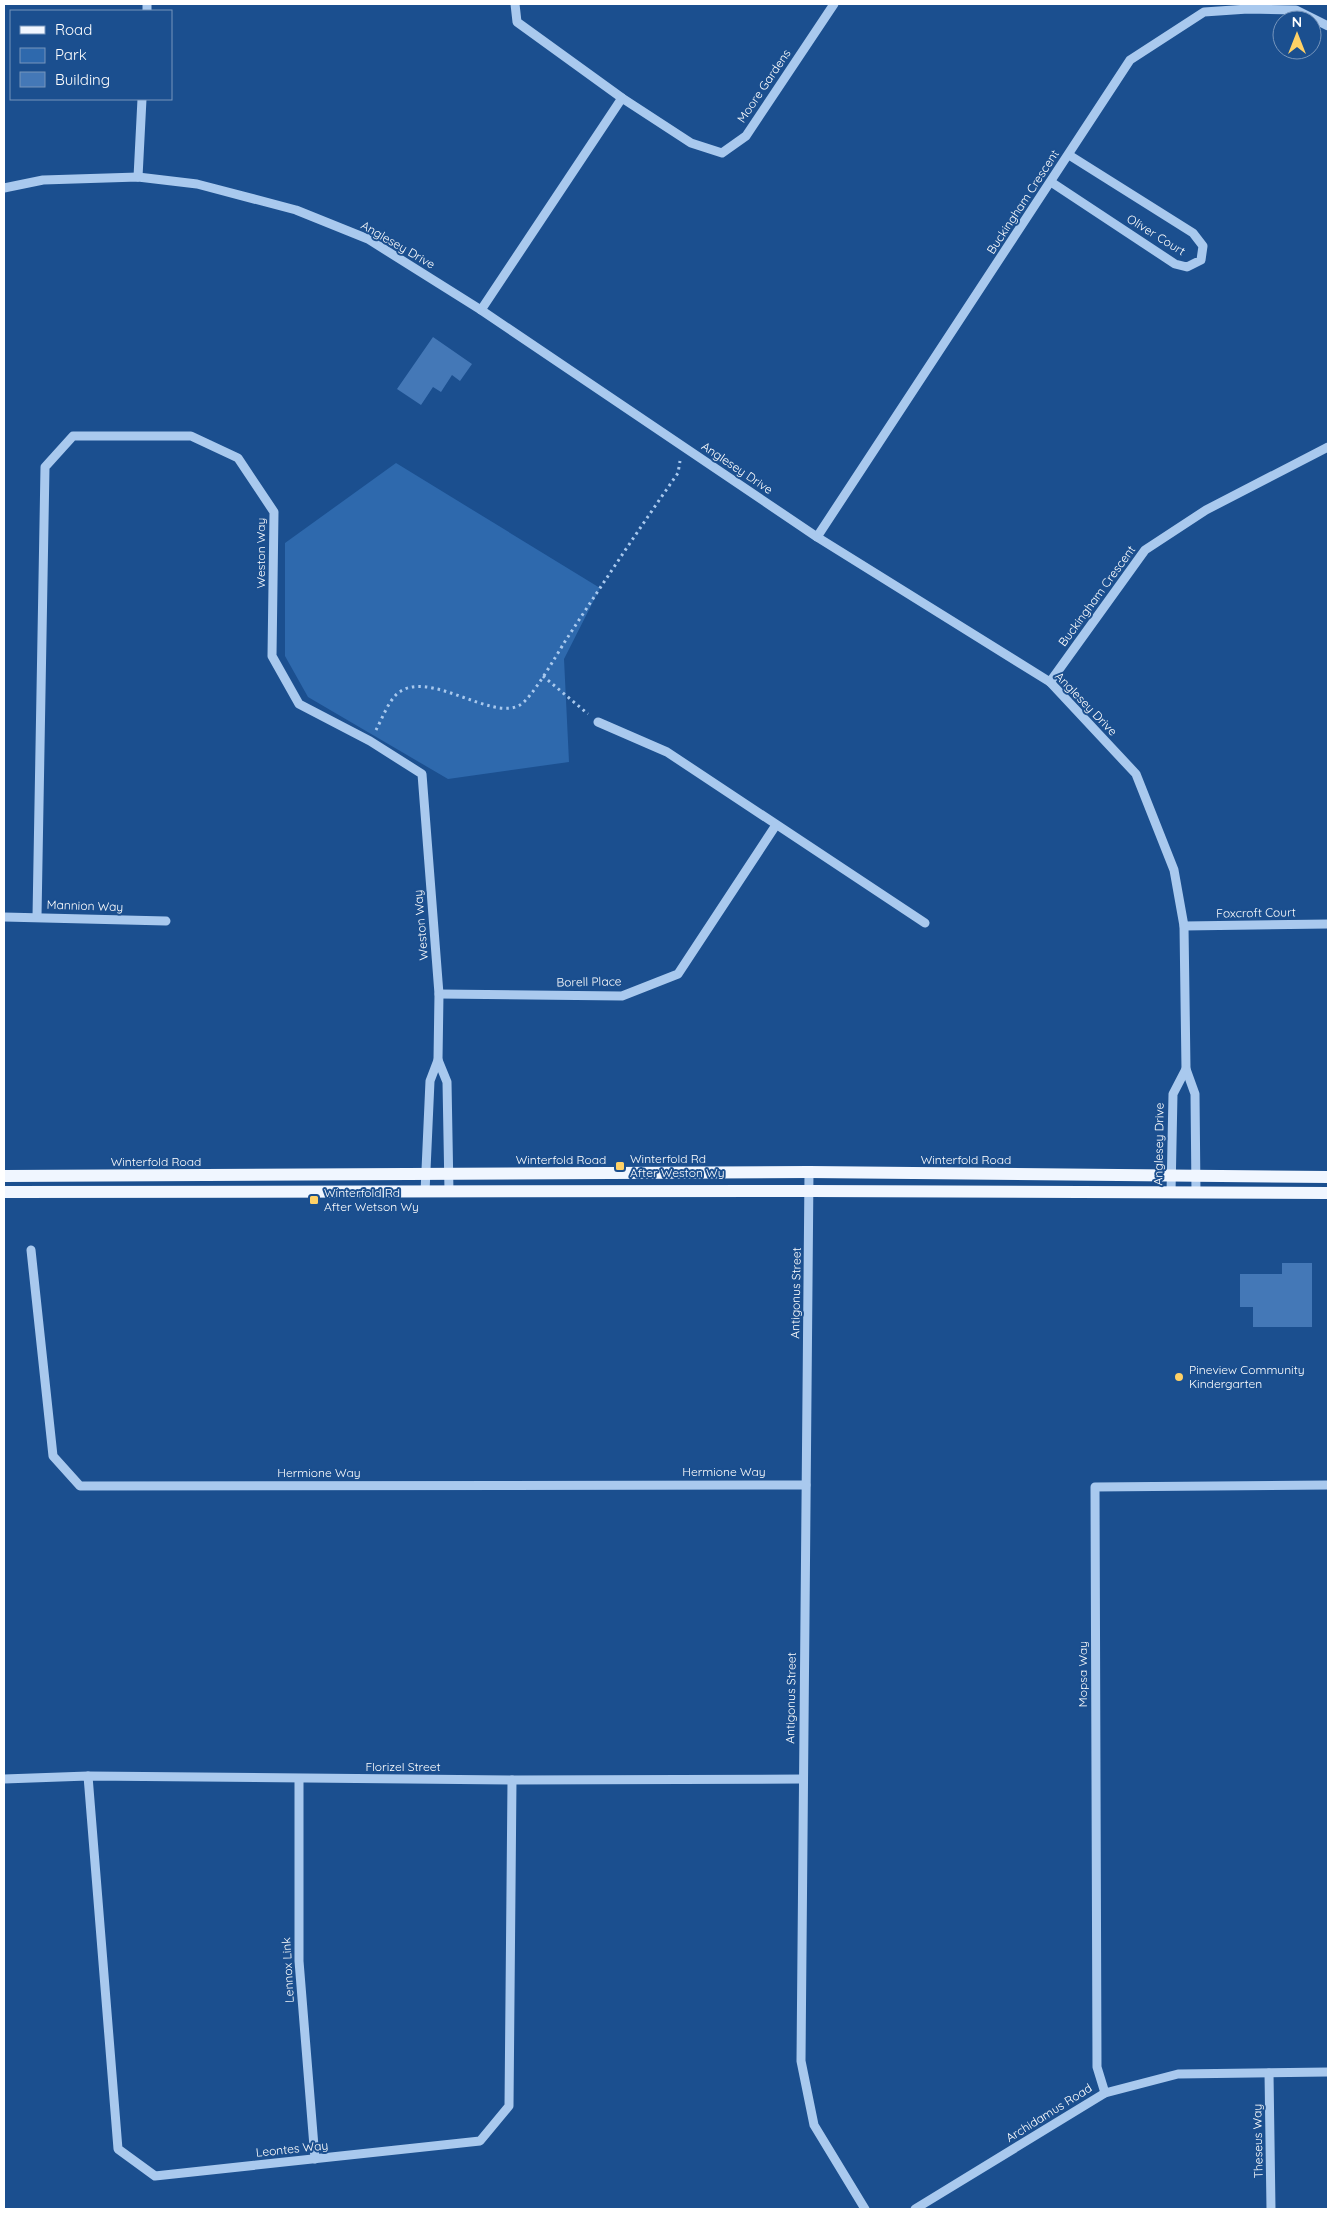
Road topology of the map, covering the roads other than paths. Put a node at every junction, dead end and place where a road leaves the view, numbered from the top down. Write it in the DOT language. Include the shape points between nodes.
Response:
graph roads {
  1 [pos="515,4"];
  2 [pos="834,4"];
  3 [pos="1328,26"];
  4 [pos="622,98"];
  5 [pos="142,100"];
  6 [pos="1069,155"];
  7 [pos="138,177"];
  8 [pos="1051,182"];
  9 [pos="4,188"];
  10 [pos="480,310"];
  11 [pos="1328,447"];
  12 [pos="817,536"];
  13 [pos="1050,682"];
  14 [pos="598,722"];
  15 [pos="776,825"];
  16 [pos="4,917"];
  17 [pos="37,917"];
  18 [pos="166,921"];
  19 [pos="925,924"];
  20 [pos="1328,924"];
  21 [pos="1184,926"];
  22 [pos="440,994"];
  23 [pos="438,1060"];
  24 [pos="1186,1069"];
  25 [pos="810,1172"];
  26 [pos="425,1175"];
  27 [pos="448,1175"];
  28 [pos="1171,1175"];
  29 [pos="1196,1175"];
  30 [pos="4,1176"];
  31 [pos="1328,1177"];
  32 [pos="810,1191"];
  33 [pos="4,1192"];
  34 [pos="425,1192"];
  35 [pos="448,1192"];
  36 [pos="1196,1193"];
  37 [pos="1328,1193"];
  38 [pos="1171,1194"];
  39 [pos="31,1250"];
  40 [pos="806,1485"];
  41 [pos="1328,1485"];
  42 [pos="88,1776"];
  43 [pos="4,1779"];
  44 [pos="299,1779"];
  45 [pos="802,1779"];
  46 [pos="512,1780"];
  47 [pos="1328,2072"];
  48 [pos="1270,2073"];
  49 [pos="1105,2093"];
  50 [pos="315,2159"];
  51 [pos="865,2209"];
  52 [pos="915,2209"];
  53 [pos="1272,2209"];
  1 -- 4 [label="street, Moore Gardens" via="517,22"];
  2 -- 4 [label="street, Moore Gardens" via="746,136 722,153 691,143"];
  3 -- 6 [label="street, Buckingham Crescent" via="1296,10 1204,12 1130,60"];
  4 -- 10 [label="street"];
  5 -- 7 [label="street"];
  6 -- 8 [label="street, Buckingham Crescent"];
  6 -- 8 [label="street, Oliver Court" via="1193,234 1203,246 1201,260 1187,267 1175,264"];
  7 -- 9 [label="street, Anglesey Drive" via="43,180"];
  7 -- 10 [label="street, Anglesey Drive" via="197,184 296,210 368,239"];
  8 -- 12 [label="street, Buckingham Crescent"];
  10 -- 12 [label="street, Anglesey Drive"];
  11 -- 13 [label="street, Buckingham Crescent" via="1206,510 1145,550"];
  12 -- 13 [label="street, Anglesey Drive"];
  13 -- 21 [label="street, Anglesey Drive" via="1136,774 1174,870"];
  14 -- 15 [label="street" via="667,752"];
  15 -- 19 [label="street"];
  15 -- 22 [label="street, Borell Place" via="678,974 622,996"];
  16 -- 17 [label="street, Mannion Way"];
  17 -- 18 [label="street, Mannion Way"];
  17 -- 22 [label="street, Weston Way" via="45,468 73,436 191,436 238,458 274,512 272,656 299,704 370,741 422,774"];
  20 -- 21 [label="street, Foxcroft Court"];
  21 -- 24 [label="street, Anglesey Drive"];
  22 -- 23 [label="street, Weston Way"];
  23 -- 26 [label="street, Weston Way" via="430,1081"];
  23 -- 27 [label="street, Weston Way" via="447,1082"];
  24 -- 28 [label="street, Anglesey Drive" via="1173,1094"];
  24 -- 29 [label="street, Anglesey Drive" via="1195,1094"];
  25 -- 27 [label="main road, Winterfold Road"];
  25 -- 28 [label="main road, Winterfold Road"];
  25 -- 32 [label="street, Antigonus Street"];
  26 -- 27 [label="main road, Winterfold Road"];
  26 -- 30 [label="main road, Winterfold Road"];
  26 -- 34 [label="street, Weston Way"];
  27 -- 35 [label="street, Weston Way"];
  28 -- 29 [label="main road, Winterfold Road"];
  28 -- 38 [label="street, Anglesey Drive"];
  29 -- 31 [label="main road, Winterfold Road"];
  29 -- 36 [label="street, Anglesey Drive"];
  32 -- 35 [label="main road"];
  32 -- 38 [label="main road"];
  32 -- 40 [label="street, Antigonus Street"];
  33 -- 34 [label="main road"];
  34 -- 35 [label="main road"];
  36 -- 37 [label="main road"];
  36 -- 38 [label="main road"];
  39 -- 40 [label="street, Hermione Way" via="52,1456 80,1486"];
  40 -- 45 [label="street, Antigonus Street"];
  41 -- 49 [label="street, Mopsa Way" via="1095,1487 1097,2066"];
  42 -- 43 [label="street, Florizel Street"];
  42 -- 44 [label="street, Florizel Street"];
  42 -- 50 [label="street, Leontes Way" via="118,2148 156,2176"];
  44 -- 46 [label="street, Florizel Street"];
  44 -- 50 [label="street, Lennox Link" via="299,1961"];
  45 -- 46 [label="street, Florizel Street"];
  45 -- 51 [label="street, Antigonus Street" via="801,2061 814,2124"];
  46 -- 50 [label="street, Leontes Way" via="509,2106 480,2141"];
  47 -- 48 [label="street, Archidamus Road"];
  48 -- 49 [label="street, Archidamus Road" via="1178,2074"];
  48 -- 53 [label="street, Theseus Way"];
  49 -- 52 [label="street, Archidamus Road"];
}
